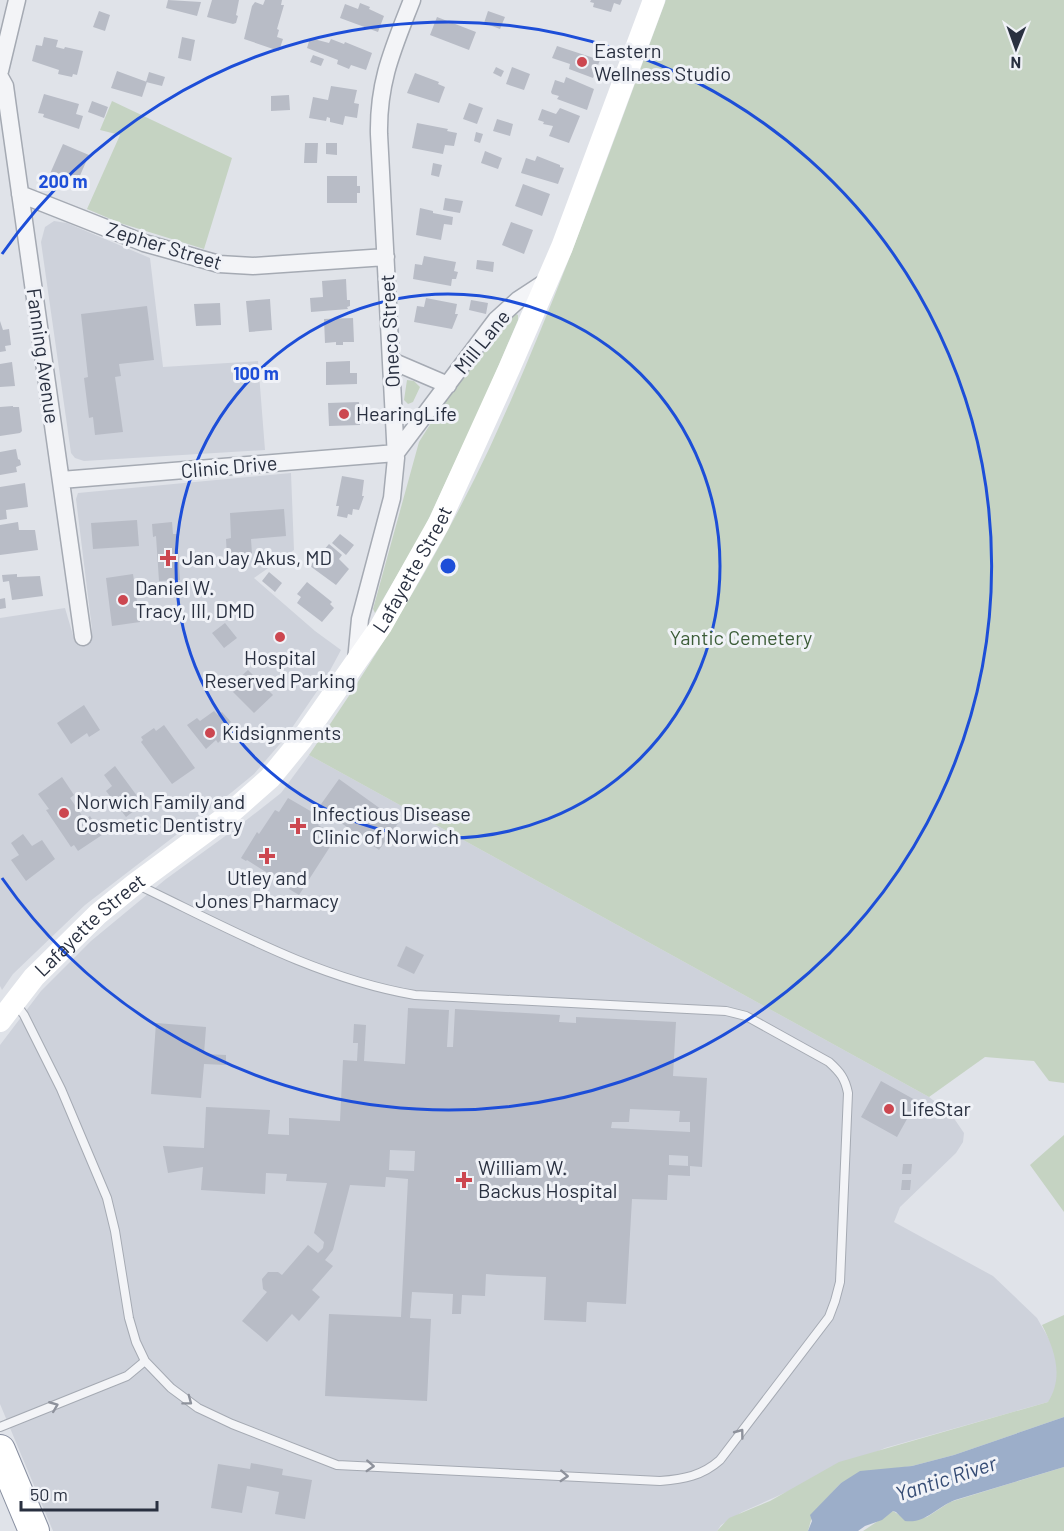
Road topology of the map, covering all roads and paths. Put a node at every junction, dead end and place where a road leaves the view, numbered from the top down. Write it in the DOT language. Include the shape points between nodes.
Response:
graph roads {
  1 [pos="17,0"];
  2 [pos="412,0"];
  3 [pos="654,0"];
  4 [pos="0,70"];
  5 [pos="0,77"];
  6 [pos="21,194"];
  7 [pos="386,257"];
  8 [pos="547,281"];
  9 [pos="392,361"];
  10 [pos="448,385"];
  11 [pos="396,453"];
  12 [pos="61,480"];
  13 [pos="83,637"];
  14 [pos="356,662"];
  15 [pos="135,884"];
  16 [pos="14,1002"];
  17 [pos="0,1021"];
  18 [pos="145,1361"];
  19 [pos="0,1427"];
  20 [pos="3,1465"];
  21 [pos="34,1531"];
  1 -- 4 [label="street"];
  2 -- 7 [label="street, Oneco Street" via="386,69 380,98"];
  3 -- 8 [label="street, Lafayette Street"];
  5 -- 6 [label="street, Fanning Avenue" via="5,86"];
  6 -- 7 [label="street, Zepher Street" via="144,243 219,264 253,266"];
  6 -- 12 [label="street, Fanning Avenue"];
  7 -- 9 [label="street, Oneco Street"];
  8 -- 10 [label="street, Mill Lane" via="503,313"];
  8 -- 14 [label="street, Lafayette Street" via="439,523 397,600"];
  9 -- 10 [label="street, Mill Lane"];
  9 -- 11 [label="street, Oneco Street"];
  10 -- 11 [label="street, Mill Lane"];
  11 -- 12 [label="street, Clinic Drive"];
  11 -- 14 [label="street, Oneco Street" via="392,498 360,620"];
  12 -- 13 [label="street, Fanning Avenue"];
  14 -- 15 [label="street, Lafayette Street" via="303,739 270,778"];
  15 -- 16 [label="street, Lafayette Street" via="72,939"];
  18 -- 15 [label="lane, one-way" via="198,1408 337,1465 660,1480 700,1474 720,1460 828,1317 835,1302 840,1282 848,1093 846,1081 829,1062 746,1016 707,1008 415,995 381,988 309,966"];
  16 -- 17 [label="street, Lafayette Street"];
  16 -- 18 [label="lane" via="61,1089 107,1198 129,1318"];
  19 -- 18 [label="lane, one-way" via="127,1376"];
  20 -- 21 [label="highway"];
}
